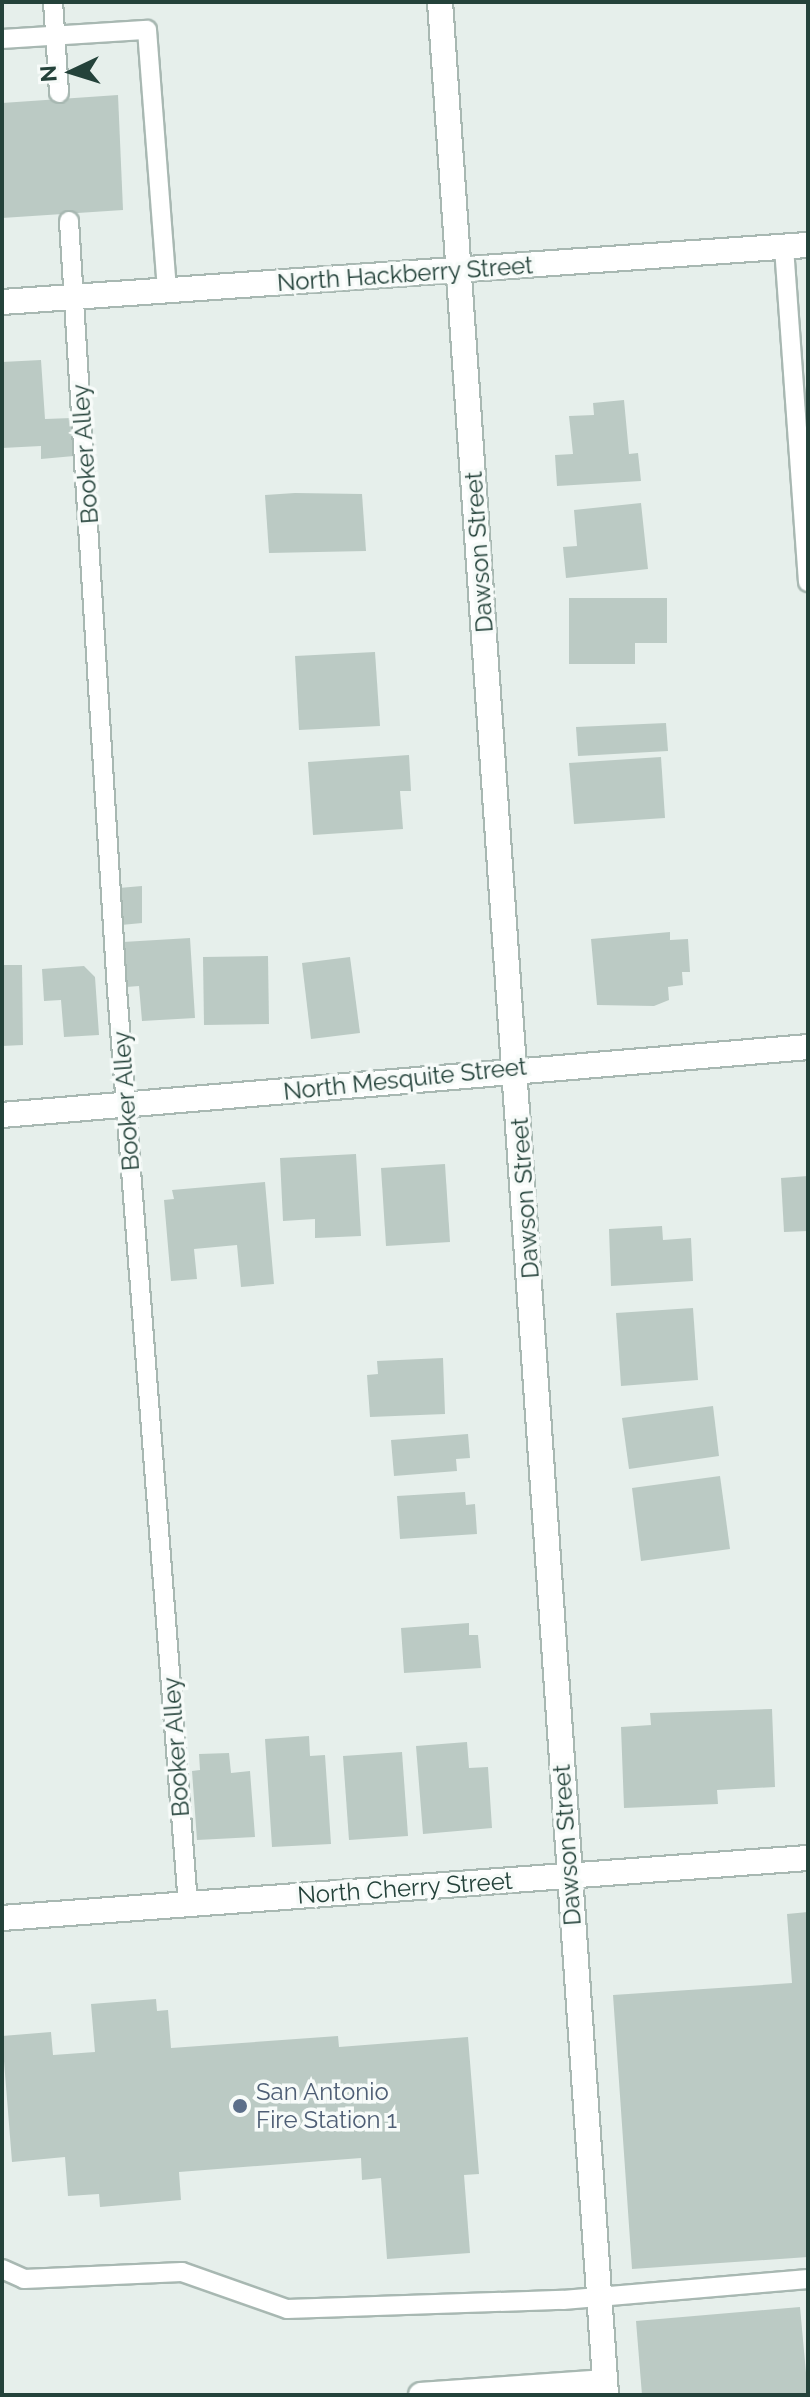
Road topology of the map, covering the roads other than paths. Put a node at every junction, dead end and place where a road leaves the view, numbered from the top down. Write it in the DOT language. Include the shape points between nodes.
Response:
graph roads {
  1 [pos="53,2"];
  2 [pos="440,2"];
  3 [pos="54,34"];
  4 [pos="2,39"];
  5 [pos="59,93"];
  6 [pos="69,221"];
  7 [pos="796,246"];
  8 [pos="458,270"];
  9 [pos="167,291"];
  10 [pos="75,297"];
  11 [pos="2,302"];
  12 [pos="808,582"];
  13 [pos="808,1047"];
  14 [pos="517,1067"];
  15 [pos="126,1108"];
  16 [pos="2,1115"];
  17 [pos="808,1858"];
  18 [pos="568,1876"];
  19 [pos="188,1904"];
  20 [pos="2,1918"];
  21 [pos="2,2269"];
  22 [pos="808,2279"];
  23 [pos="600,2297"];
  24 [pos="605,2389"];
  25 [pos="421,2395"];
  1 -- 3 [label="lane"];
  2 -- 8 [label="street, Dawson Street"];
  3 -- 4 [label="lane"];
  3 -- 5 [label="lane"];
  3 -- 9 [label="lane" via="147,30"];
  6 -- 10 [label="lane, Booker Alley"];
  7 -- 8 [label="street, North Hackberry Street"];
  7 -- 12 [label="lane"];
  8 -- 9 [label="street, North Hackberry Street"];
  8 -- 14 [label="street, Dawson Street"];
  9 -- 10 [label="street, North Hackberry Street"];
  10 -- 11 [label="street, North Hackberry Street"];
  10 -- 15 [label="lane, Booker Alley"];
  13 -- 14 [label="street, North Mesquite Street"];
  14 -- 15 [label="street, North Mesquite Street"];
  14 -- 18 [label="street, Dawson Street"];
  15 -- 16 [label="street, North Mesquite Street"];
  15 -- 19 [label="lane, Booker Alley"];
  17 -- 18 [label="street, North Cherry Street"];
  18 -- 19 [label="street, North Cherry Street"];
  18 -- 23 [label="street, Dawson Street"];
  19 -- 20 [label="street, North Cherry Street"];
  21 -- 23 [label="lane" via="24,2279 182,2272 287,2309"];
  22 -- 23 [label="lane"];
  23 -- 24 [label="street, Dawson Street"];
  24 -- 25 [label="street"];
}
